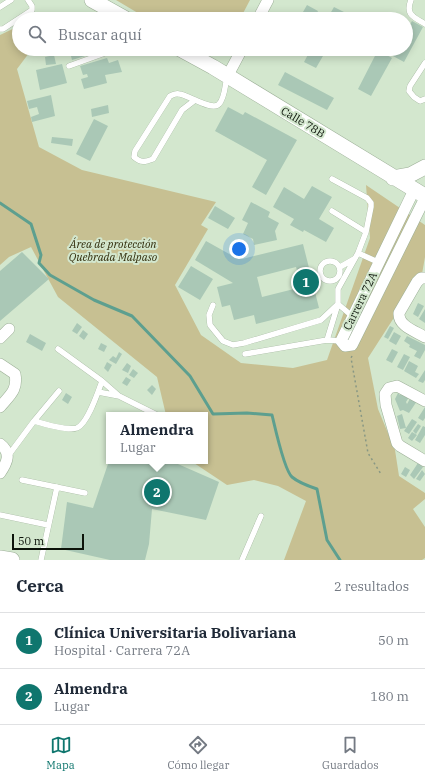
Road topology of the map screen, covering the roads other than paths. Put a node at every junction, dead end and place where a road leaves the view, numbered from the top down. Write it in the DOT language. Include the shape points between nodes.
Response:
graph roads {
  1 [pos="11,0"];
  2 [pos="28,0"];
  3 [pos="92,0"];
  4 [pos="268,0"];
  5 [pos="411,0"];
  6 [pos="0,7"];
  7 [pos="29,12"];
  8 [pos="113,12"];
  9 [pos="262,12"];
  10 [pos="410,12"];
  11 [pos="413,16"];
  12 [pos="12,23"];
  13 [pos="425,24"];
  14 [pos="0,29"];
  15 [pos="97,56"];
  16 [pos="193,56"];
  17 [pos="238,56"];
  18 [pos="425,62"];
  19 [pos="69,66"];
  20 [pos="226,77"];
  21 [pos="425,99"];
  22 [pos="195,100"];
  23 [pos="425,167"];
  24 [pos="393,178"];
  25 [pos="332,179"];
  26 [pos="421,195"];
  27 [pos="332,212"];
  28 [pos="366,232"];
  29 [pos="358,253"];
  30 [pos="354,258"];
  31 [pos="379,262"];
  32 [pos="340,267"];
  33 [pos="391,267"];
  34 [pos="425,278"];
  35 [pos="334,280"];
  36 [pos="338,289"];
  37 [pos="338,304"];
  38 [pos="213,305"];
  39 [pos="352,316"];
  40 [pos="10,329"];
  41 [pos="425,337"];
  42 [pos="0,338"];
  43 [pos="327,340"];
  44 [pos="341,340"];
  45 [pos="58,349"];
  46 [pos="245,354"];
  47 [pos="0,364"];
  48 [pos="102,381"];
  49 [pos="59,391"];
  50 [pos="98,392"];
  51 [pos="119,396"];
  52 [pos="425,401"];
  53 [pos="0,407"];
  54 [pos="151,412"];
  55 [pos="34,422"];
  56 [pos="0,444"];
  57 [pos="425,461"];
  58 [pos="4,465"];
  59 [pos="22,480"];
  60 [pos="57,487"];
  61 [pos="85,493"];
  62 [pos="0,515"];
  63 [pos="261,516"];
  64 [pos="48,525"];
  65 [pos="41,560"];
  66 [pos="242,560"];
  1 -- 6 [label="lane"];
  2 -- 7 [label="lane" via="32,6"];
  3 -- 8 [label="street"];
  4 -- 9 [label="street"];
  5 -- 10 [label="lane" via="408,7"];
  11 -- 13 [label="lane"];
  12 -- 14 [label="lane"];
  15 -- 19 [label="lane"];
  16 -- 20 [label="street, Calle 78B"];
  17 -- 20 [label="street"];
  18 -- 21 [label="lane" via="409,91 420,101"];
  20 -- 22 [label="lane" via="222,100 218,105"];
  20 -- 24 [label="street, Calle 78B"];
  22 -- 22 [label="lane" via="182,110 153,159 146,162 134,157 135,151 170,96 180,94"];
  23 -- 24 [label="street" via="410,175"];
  23 -- 26 [label="street, Carrera 72A"];
  24 -- 26 [label="street, Calle 78B"];
  25 -- 28 [label="lane" via="369,200 371,207"];
  26 -- 31 [label="street, Carrera 72A"];
  26 -- 33 [label="street, Carrera 72A"];
  27 -- 28 [label="lane"];
  28 -- 29 [label="lane"];
  29 -- 30 [label="lane"];
  29 -- 31 [label="lane"];
  30 -- 32 [label="lane"];
  30 -- 36 [label="lane"];
  31 -- 33 [label="lane"];
  31 -- 39 [label="street, Carrera 72A"];
  32 -- 35 [label="lane" via="340,275"];
  32 -- 35 [label="lane" via="335,262 328,261 320,268 324,279"];
  33 -- 44 [label="street, Carrera 72A" via="352,345 345,346"];
  34 -- 41 [label="street" via="417,282 399,318 402,323"];
  35 -- 36 [label="lane"];
  36 -- 37 [label="lane"];
  37 -- 38 [label="lane" via="321,320 233,345 223,341 210,325 209,316"];
  37 -- 39 [label="lane"];
  37 -- 43 [label="lane"];
  39 -- 44 [label="street, Carrera 72A"];
  40 -- 42 [label="street"];
  43 -- 44 [label="lane"];
  43 -- 46 [label="lane"];
  45 -- 48 [label="lane"];
  47 -- 53 [label="street" via="15,374 17,383"];
  48 -- 50 [label="lane"];
  48 -- 51 [label="lane"];
  49 -- 55 [label="lane"];
  50 -- 51 [label="lane"];
  50 -- 55 [label="lane" via="84,423 78,427 70,429"];
  51 -- 54 [label="lane"];
  52 -- 57 [label="street" via="397,386 389,388 385,394 397,443"];
  55 -- 58 [label="lane"];
  56 -- 58 [label="street" via="5,450"];
  59 -- 60 [label="lane"];
  60 -- 61 [label="lane"];
  60 -- 64 [label="lane"];
  62 -- 64 [label="lane"];
  63 -- 66 [label="lane"];
  64 -- 65 [label="lane"];
}
